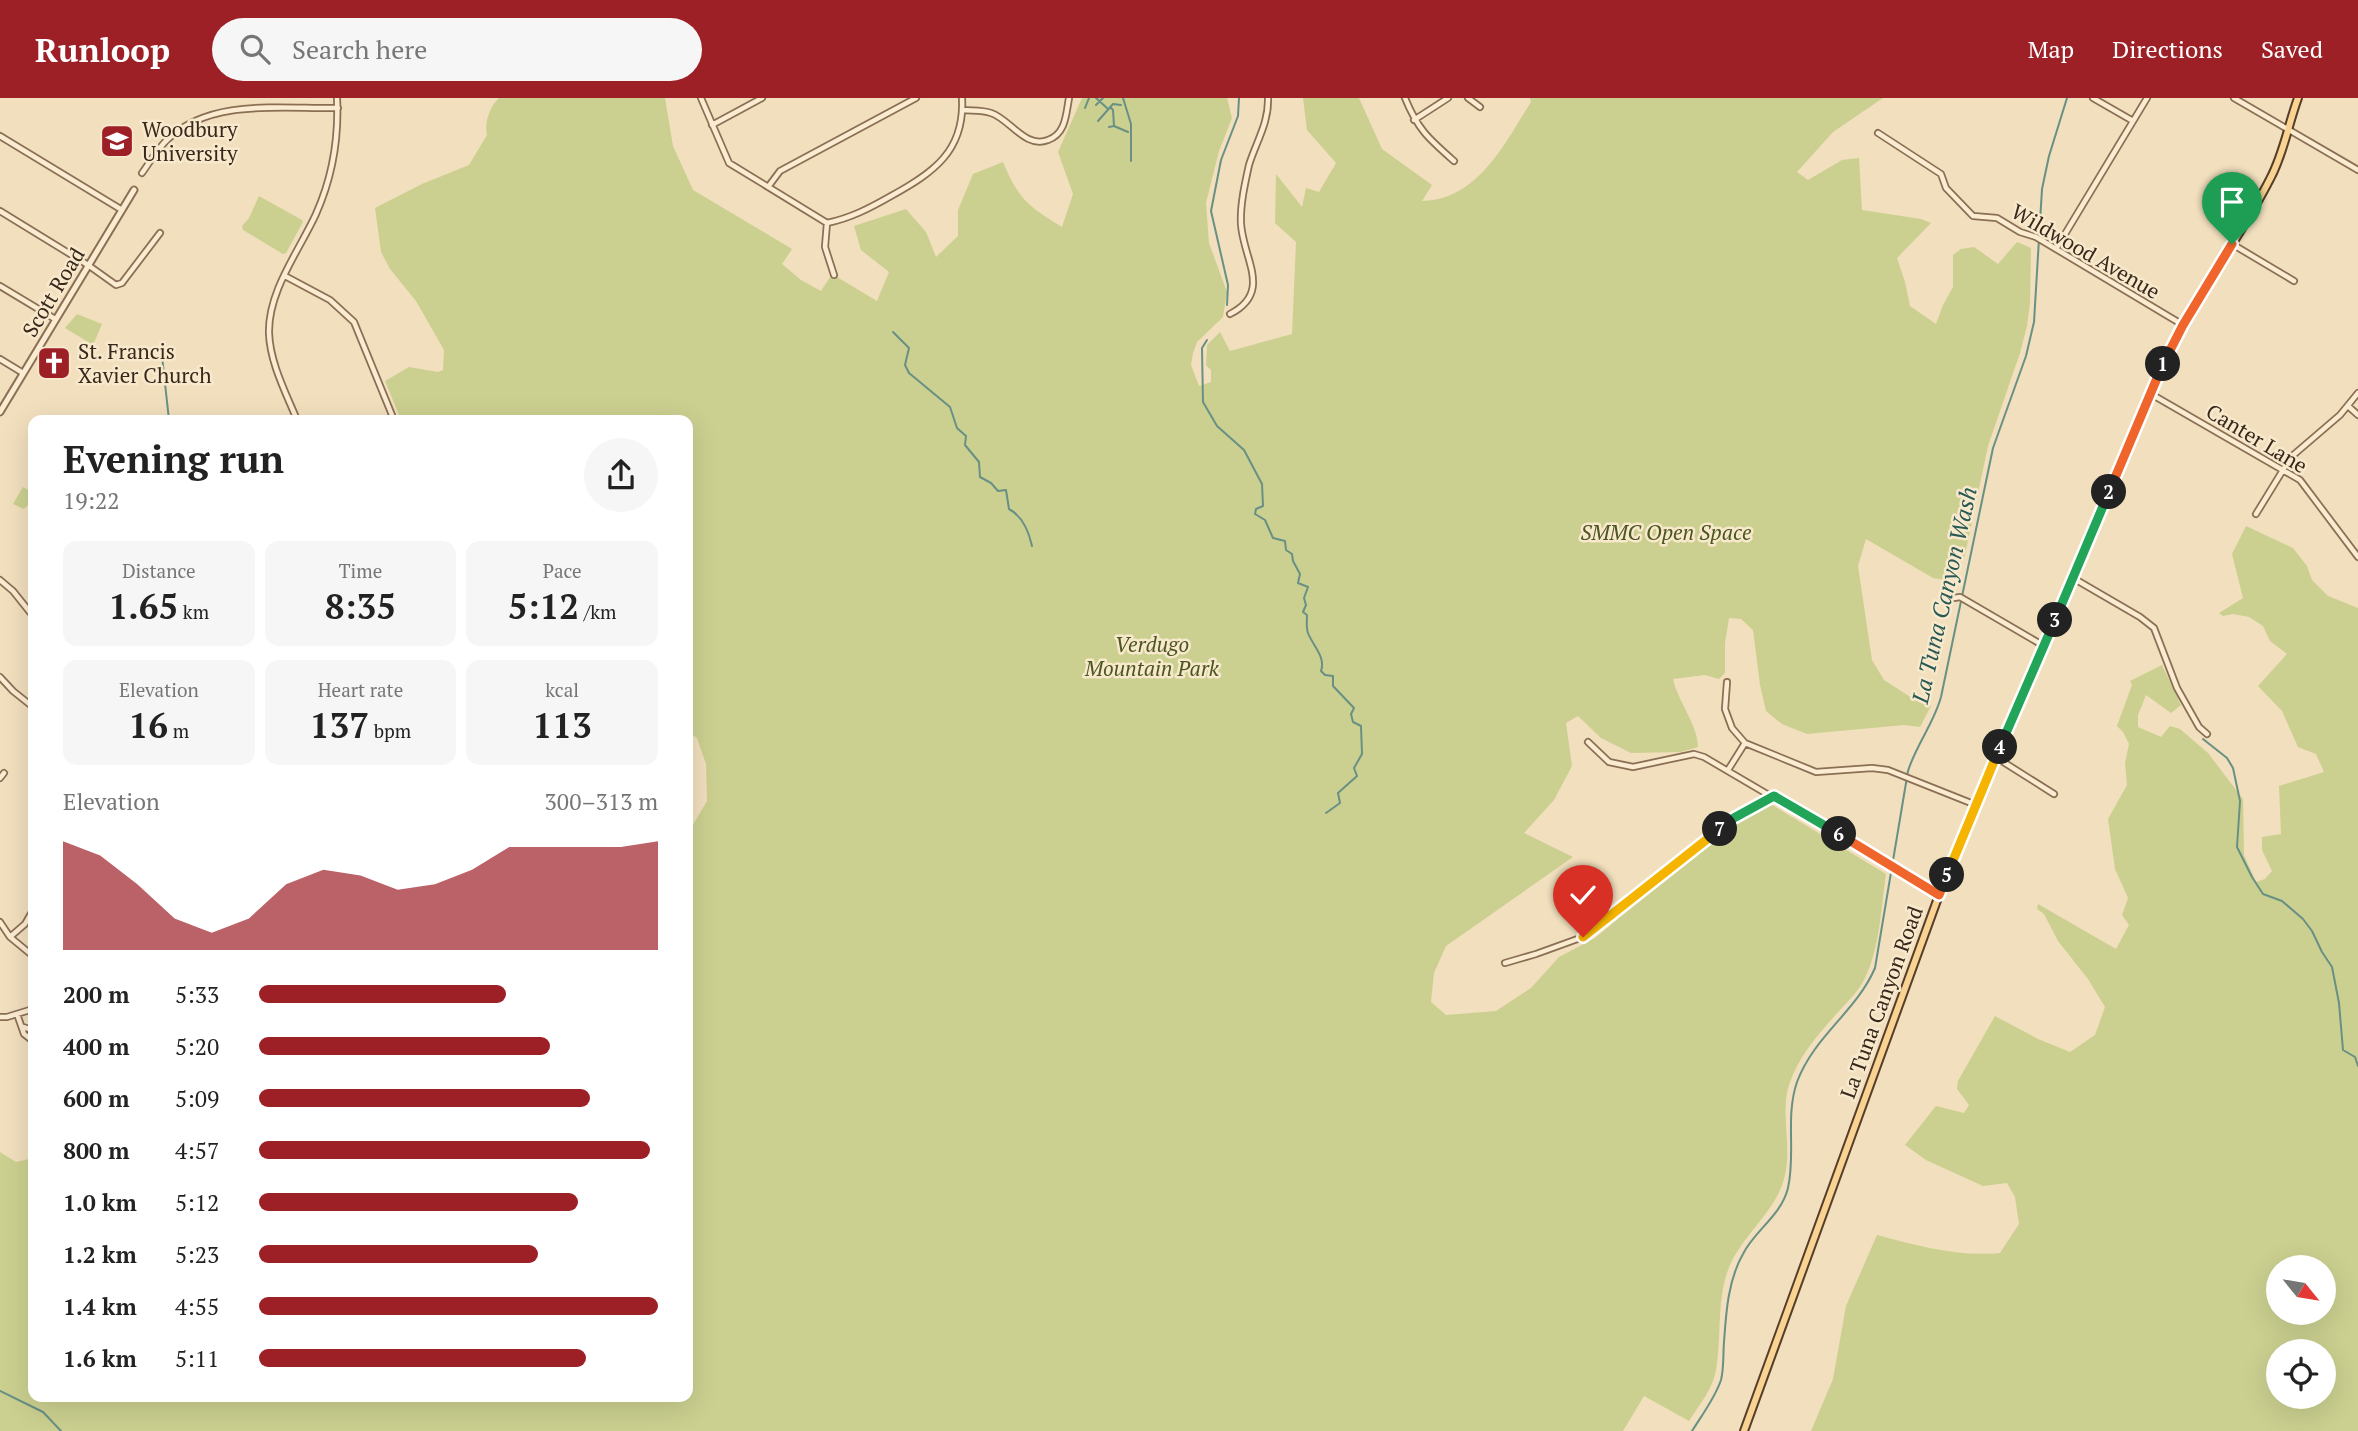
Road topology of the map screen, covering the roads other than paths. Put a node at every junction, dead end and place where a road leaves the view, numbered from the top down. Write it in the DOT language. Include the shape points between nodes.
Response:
graph roads {
  1 [pos="337,98"];
  2 [pos="701,98"];
  3 [pos="762,98"];
  4 [pos="916,98"];
  5 [pos="962,98"];
  6 [pos="1069,98"];
  7 [pos="1268,98"];
  8 [pos="1405,98"];
  9 [pos="1448,98"];
  10 [pos="1468,98"];
  11 [pos="2093,98"];
  12 [pos="2147,98"];
  13 [pos="2234,98"];
  14 [pos="2298,98"];
  15 [pos="1480,107"];
  16 [pos="338,108"];
  17 [pos="963,110"];
  18 [pos="1414,120"];
  19 [pos="2133,121"];
  20 [pos="712,125"];
  21 [pos="2289,130"];
  22 [pos="1878,133"];
  23 [pos="0,136"];
  24 [pos="1454,161"];
  25 [pos="2358,170"];
  26 [pos="142,173"];
  27 [pos="768,187"];
  28 [pos="134,190"];
  29 [pos="121,210"];
  30 [pos="0,211"];
  31 [pos="827,223"];
  32 [pos="160,233"];
  33 [pos="2232,244"];
  34 [pos="2056,249"];
  35 [pos="88,265"];
  36 [pos="834,275"];
  37 [pos="285,276"];
  38 [pos="2294,281"];
  39 [pos="0,286"];
  40 [pos="1230,314"];
  41 [pos="55,319"];
  42 [pos="2183,325"];
  43 [pos="0,359"];
  44 [pos="23,373"];
  45 [pos="2358,393"];
  46 [pos="2151,394"];
  47 [pos="2348,406"];
  48 [pos="0,412"];
  49 [pos="295,415"];
  50 [pos="392,415"];
  51 [pos="2358,415"];
  52 [pos="2283,469"];
  53 [pos="2256,514"];
  54 [pos="2358,557"];
  55 [pos="2073,578"];
  56 [pos="0,580"];
  57 [pos="1960,598"];
  58 [pos="28,608"];
  59 [pos="2044,646"];
  60 [pos="0,677"];
  61 [pos="1727,682"];
  62 [pos="28,703"];
  63 [pos="2207,734"];
  64 [pos="1588,742"];
  65 [pos="1745,743"];
  66 [pos="1996,758"];
  67 [pos="1728,770"];
  68 [pos="4,773"];
  69 [pos="0,778"];
  70 [pos="2054,794"];
  71 [pos="1774,796"];
  72 [pos="1976,806"];
  73 [pos="1939,895"];
  74 [pos="28,919"];
  75 [pos="0,922"];
  76 [pos="10,937"];
  77 [pos="28,952"];
  78 [pos="1505,963"];
  79 [pos="28,1011"];
  80 [pos="17,1014"];
  81 [pos="0,1017"];
  82 [pos="22,1027"];
  83 [pos="28,1029"];
  84 [pos="28,1037"];
  85 [pos="1744,1431"];
  1 -- 16 [label="street"];
  2 -- 20 [label="street"];
  3 -- 20 [label="street"];
  4 -- 27 [label="street" via="780,171"];
  5 -- 17 [label="street"];
  6 -- 17 [label="street" via="1062,128 1043,142 1029,139 992,113"];
  7 -- 40 [label="street" via="1242,206 1252,293 1242,308"];
  8 -- 18 [label="street"];
  9 -- 18 [label="street"];
  10 -- 15 [label="street"];
  11 -- 19 [label="street"];
  12 -- 19 [label="street"];
  13 -- 21 [label="street"];
  14 -- 21 [label="main road, La Tuna Canyon Road"];
  16 -- 26 [label="street" via="235,109 207,114 167,139"];
  16 -- 37 [label="street" via="338,138 328,184"];
  17 -- 31 [label="street" via="955,141 932,171 850,218"];
  18 -- 24 [label="street"];
  19 -- 34 [label="street"];
  20 -- 27 [label="street" via="729,163"];
  21 -- 25 [label="street"];
  21 -- 33 [label="main road, La Tuna Canyon Road" via="2273,174"];
  22 -- 34 [label="street, Wildwood Avenue" via="1941,174 1946,188 1973,216 1997,218"];
  23 -- 29 [label="street"];
  27 -- 31 [label="street"];
  28 -- 29 [label="street, Scott Road"];
  29 -- 35 [label="street, Scott Road"];
  30 -- 35 [label="street"];
  31 -- 36 [label="street" via="825,247"];
  32 -- 35 [label="street" via="122,283 112,284"];
  33 -- 38 [label="street"];
  33 -- 42 [label="main road, La Tuna Canyon Road"];
  34 -- 42 [label="street, Wildwood Avenue"];
  35 -- 41 [label="street, Scott Road"];
  37 -- 49 [label="street" via="273,303 269,336"];
  37 -- 50 [label="street" via="330,300 354,322"];
  39 -- 41 [label="street"];
  41 -- 44 [label="street, Scott Road"];
  42 -- 46 [label="main road, La Tuna Canyon Road"];
  43 -- 44 [label="street"];
  44 -- 48 [label="street, Scott Road"];
  45 -- 47 [label="street"];
  46 -- 52 [label="street, Canter Lane"];
  46 -- 55 [label="main road, La Tuna Canyon Road"];
  47 -- 51 [label="street"];
  47 -- 52 [label="street" via="2295,452"];
  52 -- 53 [label="street"];
  52 -- 54 [label="street, Canter Lane" via="2304,484"];
  55 -- 59 [label="main road, La Tuna Canyon Road"];
  55 -- 63 [label="street" via="2154,628 2177,688"];
  56 -- 58 [label="street"];
  57 -- 59 [label="street"];
  59 -- 66 [label="main road, La Tuna Canyon Road"];
  60 -- 62 [label="street"];
  61 -- 65 [label="street" via="1725,709 1732,729"];
  64 -- 67 [label="street" via="1609,762 1633,767 1694,754"];
  65 -- 67 [label="street"];
  65 -- 72 [label="street" via="1816,772 1888,770"];
  66 -- 70 [label="street"];
  66 -- 72 [label="main road, La Tuna Canyon Road"];
  67 -- 71 [label="street"];
  68 -- 69 [label="street"];
  71 -- 73 [label="street"];
  71 -- 78 [label="street" via="1732,819 1583,937"];
  72 -- 73 [label="main road, La Tuna Canyon Road"];
  73 -- 85 [label="main road, La Tuna Canyon Road"];
  74 -- 76 [label="street"];
  75 -- 76 [label="street"];
  76 -- 77 [label="street"];
  79 -- 80 [label="street"];
  80 -- 81 [label="street"];
  80 -- 82 [label="street"];
  82 -- 83 [label="street"];
  82 -- 84 [label="street"];
}
